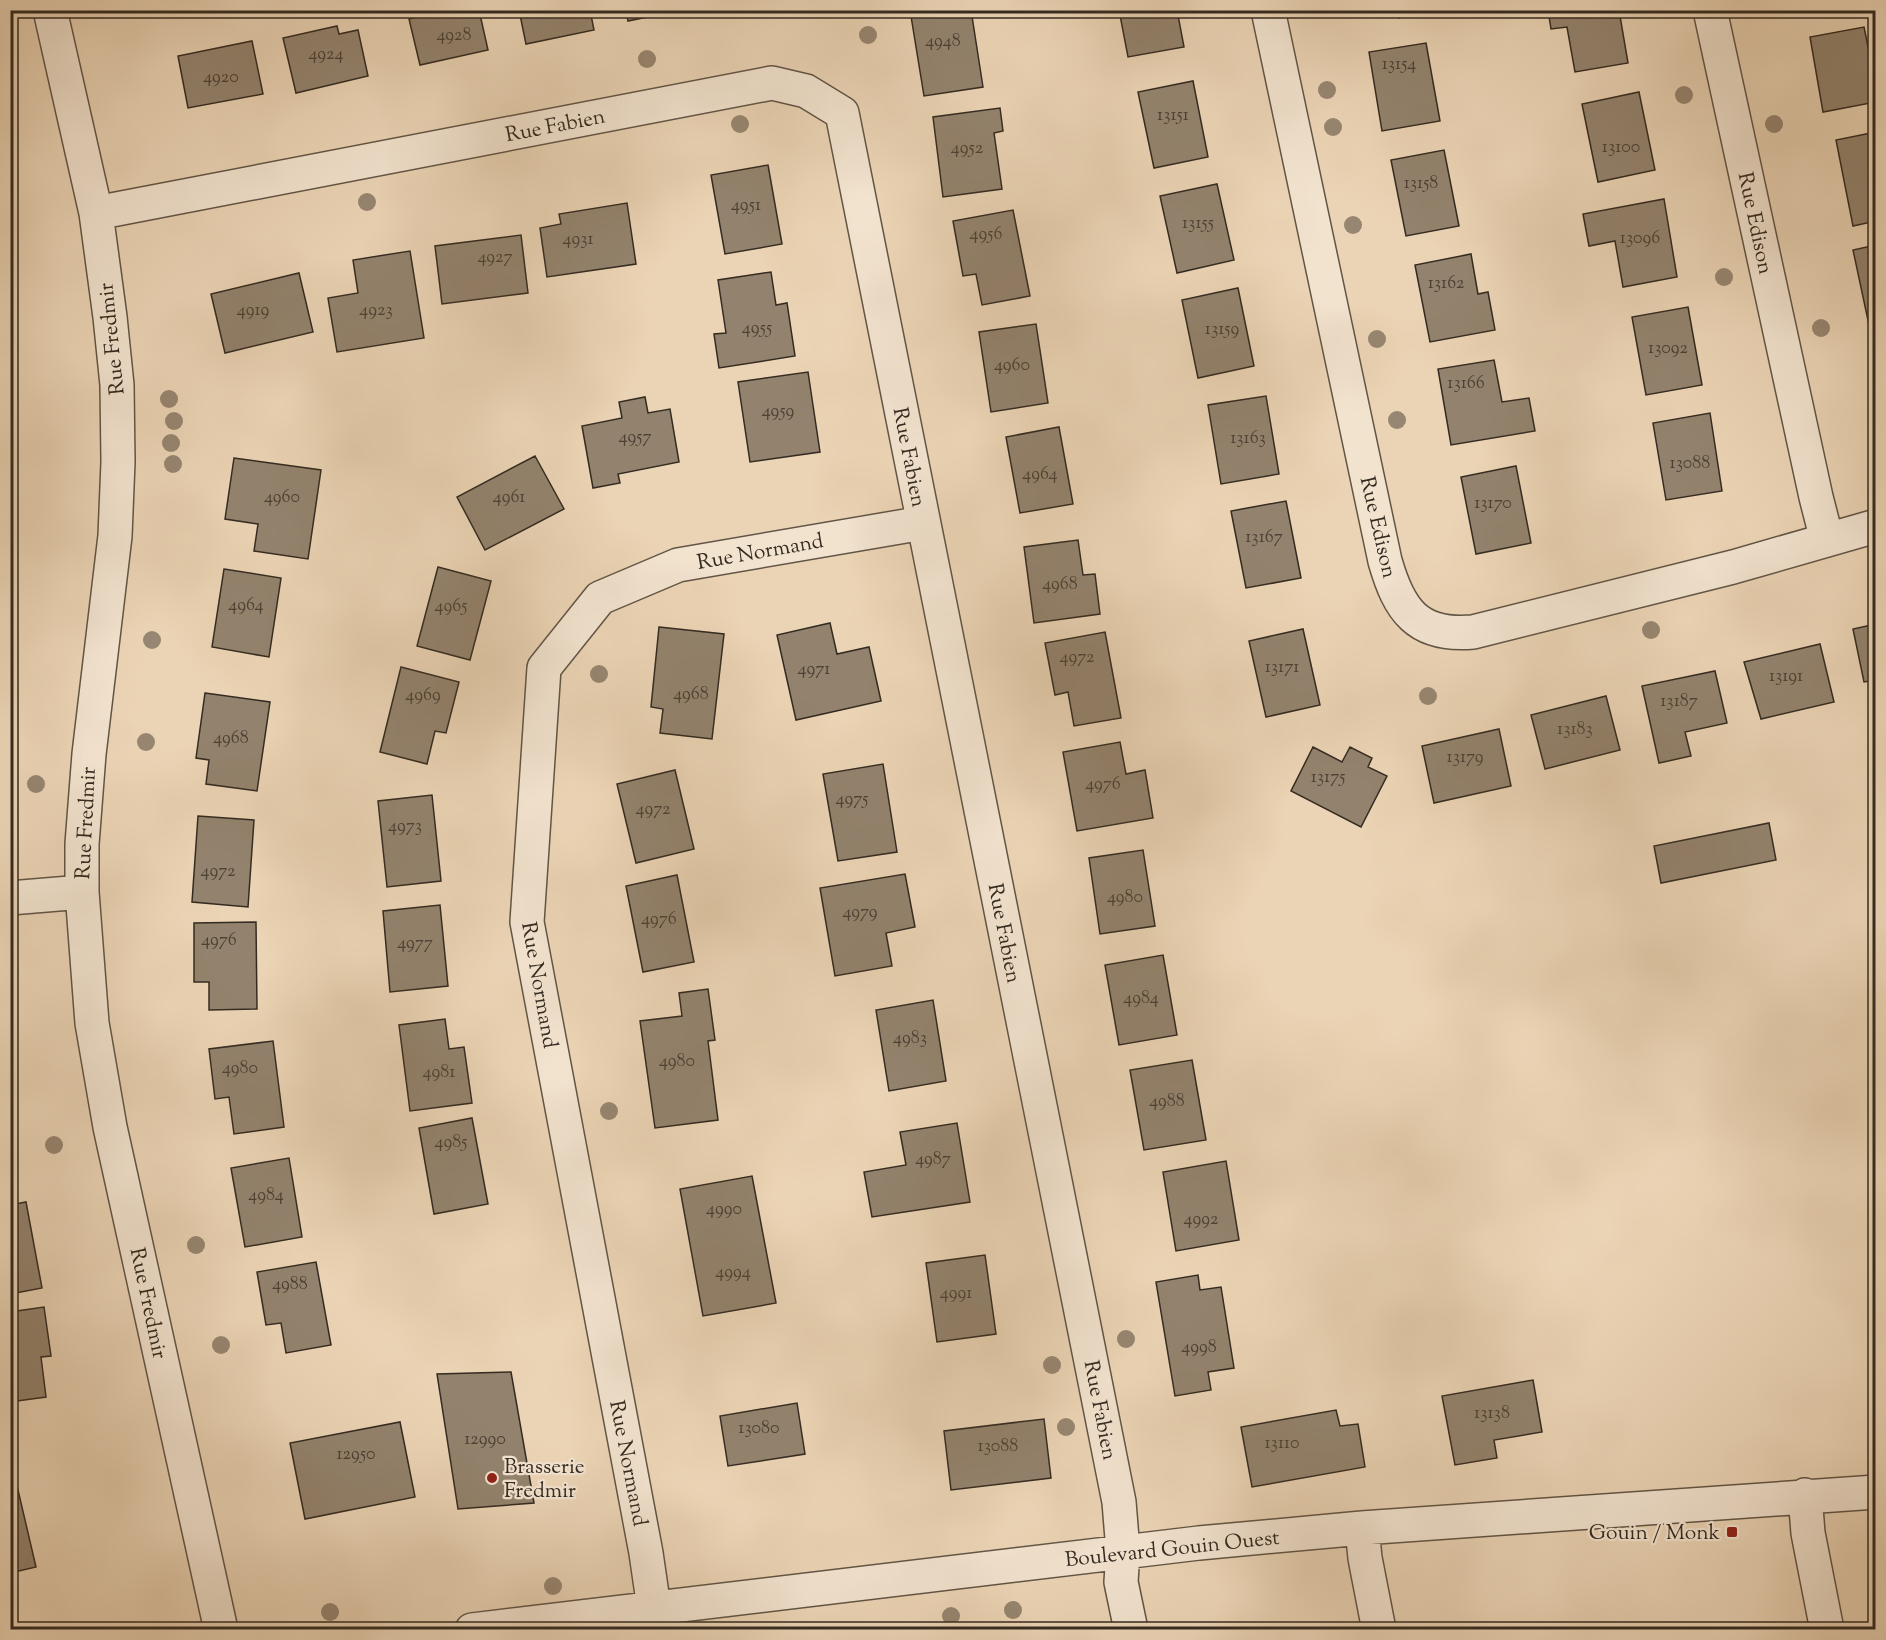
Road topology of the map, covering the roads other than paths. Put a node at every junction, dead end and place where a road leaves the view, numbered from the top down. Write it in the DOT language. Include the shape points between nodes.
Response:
graph roads {
  1 [pos="50,10"];
  2 [pos="1268,10"];
  3 [pos="1710,10"];
  4 [pos="96,213"];
  5 [pos="923,524"];
  6 [pos="1875,526"];
  7 [pos="1827,540"];
  8 [pos="81,892"];
  9 [pos="10,898"];
  10 [pos="1875,1492"];
  11 [pos="1805,1495"];
  12 [pos="1362,1528"];
  13 [pos="1123,1551"];
  14 [pos="651,1619"];
  15 [pos="221,1629"];
  16 [pos="472,1629"];
  17 [pos="1131,1629"];
  18 [pos="1379,1629"];
  19 [pos="1827,1629"];
  1 -- 4 [label="street, Rue Fredmir"];
  2 -- 7 [label="street, Rue Edison" via="1385,561 1396,594 1413,617 1442,631 1473,632"];
  3 -- 7 [label="street, Rue Edison"];
  4 -- 5 [label="street, Rue Fabien" via="772,83 806,91 842,113"];
  4 -- 8 [label="street, Rue Fredmir" via="117,385 118,498 84,805"];
  5 -- 13 [label="street, Rue Fabien" via="1117,1490"];
  5 -- 14 [label="street, Rue Normand" via="678,565 600,598 544,668 527,922 646,1553"];
  6 -- 7 [label="street, Rue Edison"];
  8 -- 9 [label="street"];
  8 -- 15 [label="street, Rue Fredmir" via="92,1023 104,1092"];
  10 -- 11 [label="street, Boulevard Gouin Ouest"];
  11 -- 12 [label="street, Boulevard Gouin Ouest"];
  11 -- 19 [label="street" via="1808,1533"];
  12 -- 13 [label="street, Boulevard Gouin Ouest"];
  12 -- 18 [label="street"];
  13 -- 14 [label="street, Boulevard Gouin Ouest"];
  13 -- 17 [label="street, Rue Fabien" via="1122,1582"];
  14 -- 16 [label="street, Boulevard Gouin Ouest"];
}
